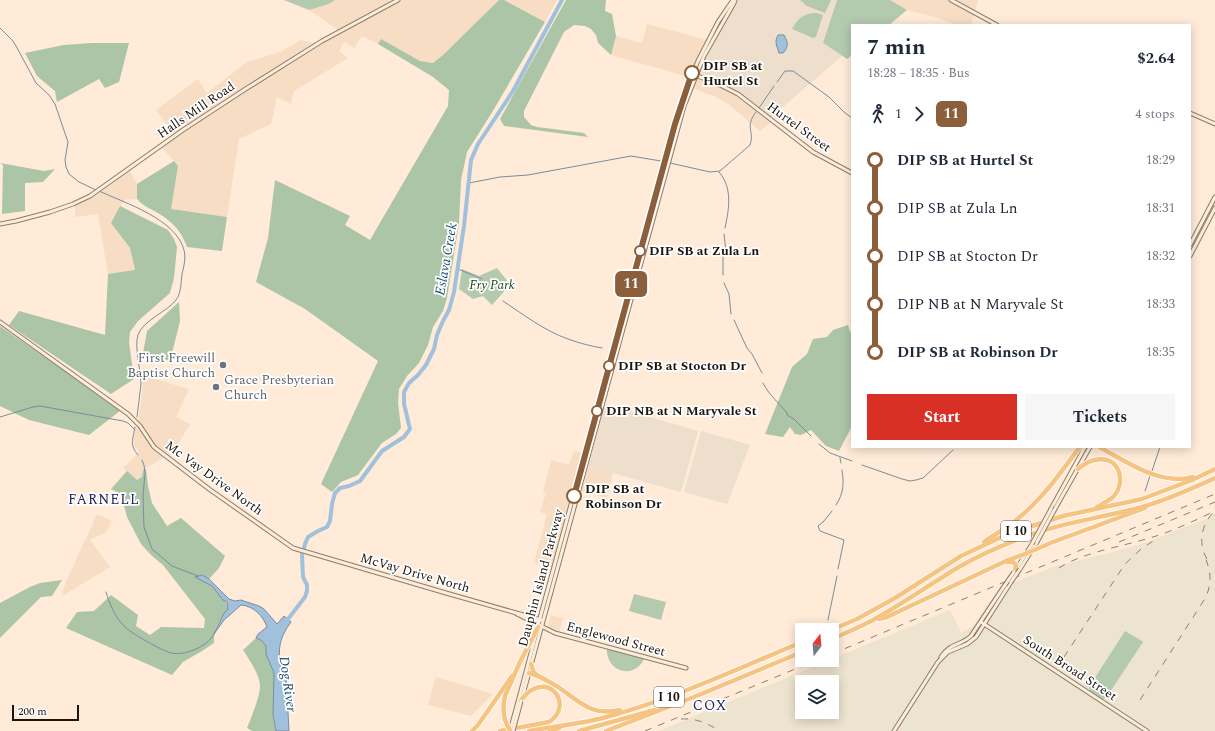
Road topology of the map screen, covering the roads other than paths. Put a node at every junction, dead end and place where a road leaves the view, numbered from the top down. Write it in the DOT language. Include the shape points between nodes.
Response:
graph roads {
  1 [pos="398,0"];
  2 [pos="734,0"];
  3 [pos="951,0"];
  4 [pos="995,24"];
  5 [pos="694,74"];
  6 [pos="1191,113"];
  7 [pos="1215,125"];
  8 [pos="851,173"];
  9 [pos="1215,197"];
  10 [pos="1215,208"];
  11 [pos="0,224"];
  12 [pos="1191,243"];
  13 [pos="1191,254"];
  14 [pos="0,322"];
  15 [pos="1079,448"];
  16 [pos="1084,448"];
  17 [pos="1089,448"];
  18 [pos="1101,448"];
  19 [pos="1215,468"];
  20 [pos="1078,469"];
  21 [pos="1206,473"];
  22 [pos="1215,478"];
  23 [pos="1162,501"];
  24 [pos="1090,510"];
  25 [pos="976,548"];
  26 [pos="1030,552"];
  27 [pos="310,553"];
  28 [pos="1025,554"];
  29 [pos="1016,570"];
  30 [pos="978,574"];
  31 [pos="513,612"];
  32 [pos="542,620"];
  33 [pos="872,621"];
  34 [pos="983,623"];
  35 [pos="539,626"];
  36 [pos="839,627"];
  37 [pos="839,636"];
  38 [pos="795,645"];
  39 [pos="795,655"];
  40 [pos="519,664"];
  41 [pos="531,664"];
  42 [pos="686,668"];
  43 [pos="529,673"];
  44 [pos="553,684"];
  45 [pos="520,701"];
  46 [pos="668,706"];
  47 [pos="632,709"];
  48 [pos="576,723"];
  49 [pos="472,731"];
  50 [pos="500,731"];
  51 [pos="511,731"];
  52 [pos="530,731"];
  53 [pos="550,731"];
  54 [pos="579,731"];
  55 [pos="606,731"];
  56 [pos="894,731"];
  57 [pos="1147,731"];
  1 -- 11 [label="street, Halls Mill Road" via="322,41 244,90 96,193 50,212"];
  2 -- 5 [label="street, Dauphin Island Parkway"];
  3 -- 4 [label="street"];
  5 -- 8 [label="street, Hurtel Street" via="738,94 804,145"];
  5 -- 32 [label="street, Dauphin Island Parkway" via="580,492"];
  6 -- 7 [label="street"];
  9 -- 12 [label="street"];
  10 -- 13 [label="street"];
  14 -- 27 [label="street, Mc Vay Drive North" via="128,414 154,447 210,489 297,549"];
  15 -- 25 [label="highway" via="1040,499 1006,529"];
  16 -- 28 [label="street, bridge"];
  17 -- 20 [label="street"];
  18 -- 21 [label="highway" via="1148,473 1168,479"];
  19 -- 21 [label="highway, I 10"];
  20 -- 24 [label="highway" via="1094,460 1103,460 1113,463 1119,471 1120,484 1113,496"];
  20 -- 26 [label="street, bridge"];
  21 -- 24 [label="highway, I 10" via="1142,499"];
  22 -- 23 [label="highway, I 10"];
  23 -- 26 [label="highway"];
  23 -- 33 [label="highway, I 10" via="1034,532 1012,541 957,568"];
  24 -- 25 [label="highway, I 10" via="1028,527"];
  25 -- 36 [label="highway, I 10" via="895,598"];
  26 -- 28 [label="highway"];
  26 -- 29 [label="street"];
  27 -- 31 [label="street, McVay Drive North"];
  28 -- 29 [label="street"];
  28 -- 30 [label="highway"];
  29 -- 30 [label="highway" via="1016,565 1009,561"];
  29 -- 34 [label="street, bridge"];
  29 -- 34 [label="street, bridge" via="1011,582"];
  30 -- 33 [label="highway" via="887,617"];
  31 -- 32 [label="street, McVay Drive North"];
  31 -- 35 [label="street, McVay Drive North"];
  32 -- 35 [label="street, Dauphin Island Parkway"];
  33 -- 37 [label="highway, I 10"];
  34 -- 56 [label="street" via="976,637 948,652 938,662"];
  34 -- 57 [label="street, South Broad Street"];
  35 -- 40 [label="highway"];
  35 -- 41 [label="street, Dauphin Island Parkway"];
  35 -- 42 [label="street, Englewood Street" via="555,633"];
  35 -- 45 [label="street, Dauphin Island Parkway"];
  38 -- 47 [label="highway, I 10" via="692,689"];
  39 -- 46 [label="highway, I 10"];
  40 -- 49 [label="highway"];
  40 -- 51 [label="highway, bridge" via="504,701 503,712"];
  41 -- 43 [label="street, Dauphin Island Parkway"];
  41 -- 44 [label="highway" via="534,673"];
  43 -- 44 [label="highway"];
  43 -- 45 [label="street, Dauphin Island Parkway"];
  44 -- 47 [label="highway" via="591,709 611,712"];
  45 -- 50 [label="highway" via="536,687 548,688 557,696 559,712 549,722"];
  45 -- 51 [label="street, Dauphin Island Parkway, bridge"];
  46 -- 54 [label="highway, I 10"];
  46 -- 55 [label="highway"];
  47 -- 48 [label="highway, I 10"];
  48 -- 52 [label="highway, I 10"];
  48 -- 53 [label="highway"];
}
